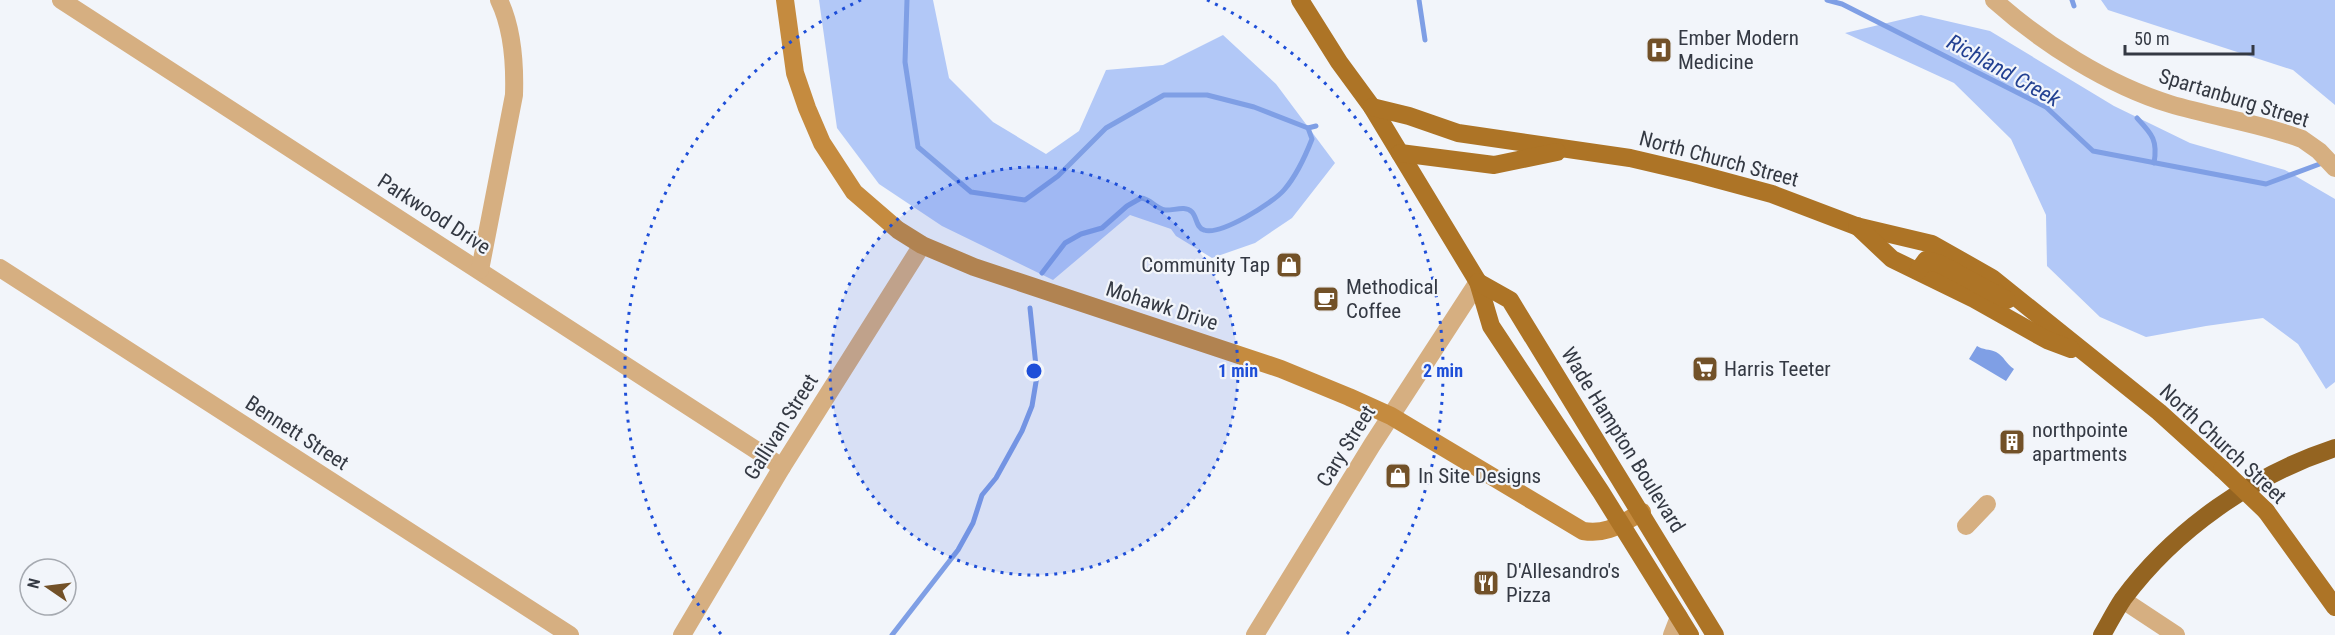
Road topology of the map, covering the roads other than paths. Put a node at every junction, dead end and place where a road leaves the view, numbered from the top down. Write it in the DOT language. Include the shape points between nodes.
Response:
graph roads {
  1 [pos="61,0"];
  2 [pos="499,0"];
  3 [pos="785,0"];
  4 [pos="1300,0"];
  5 [pos="1994,0"];
  6 [pos="1372,107"];
  7 [pos="1568,149"];
  8 [pos="1400,153"];
  9 [pos="2335,168"];
  10 [pos="1856,226"];
  11 [pos="922,244"];
  12 [pos="0,268"];
  13 [pos="480,270"];
  14 [pos="1917,271"];
  15 [pos="1478,282"];
  16 [pos="2033,312"];
  17 [pos="2089,356"];
  18 [pos="1391,416"];
  19 [pos="2335,448"];
  20 [pos="782,467"];
  21 [pos="1988,504"];
  22 [pos="1642,512"];
  23 [pos="1620,525"];
  24 [pos="1966,526"];
  25 [pos="2123,600"];
  26 [pos="2335,607"];
  27 [pos="1679,617"];
  28 [pos="570,635"];
  29 [pos="682,635"];
  30 [pos="1255,635"];
  31 [pos="1672,635"];
  32 [pos="1689,635"];
  33 [pos="1716,635"];
  34 [pos="2102,635"];
  35 [pos="2176,635"];
  1 -- 13 [label="street, Parkwood Drive"];
  2 -- 13 [label="street" via="510,32 514,95"];
  3 -- 11 [label="street, Mohawk Drive" via="795,73 822,143 854,192 889,223"];
  4 -- 6 [label="main road, Wade Hampton Boulevard"];
  5 -- 9 [label="street, Spartanburg Street" via="2058,50 2142,93 2302,139"];
  6 -- 7 [label="main road, North Church Street" via="1458,133"];
  6 -- 8 [label="main road, Wade Hampton Boulevard"];
  7 -- 8 [label="main road, North Church Street" via="1494,165"];
  7 -- 10 [label="main road, North Church Street" via="1704,175 1772,194"];
  8 -- 15 [label="main road, Wade Hampton Boulevard"];
  10 -- 14 [label="main road, North Church Street" via="1892,259"];
  10 -- 16 [label="main road, North Church Street" via="1932,244 1992,278"];
  11 -- 18 [label="street, Mohawk Drive" via="1000,276 1281,369"];
  11 -- 20 [label="street, Gallivan Street"];
  12 -- 28 [label="street, Bennett Street"];
  13 -- 20 [label="street, Parkwood Drive"];
  14 -- 16 [label="main road" via="1926,260 1940,264"];
  14 -- 17 [label="main road, North Church Street" via="2047,340"];
  15 -- 18 [label="street, Cary Street"];
  15 -- 22 [label="main road, Wade Hampton Boulevard" via="1510,300"];
  15 -- 23 [label="main road, Wade Hampton Boulevard" via="1491,326"];
  16 -- 17 [label="main road, North Church Street"];
  17 -- 26 [label="main road, North Church Street, bridge" via="2159,412 2266,512"];
  18 -- 23 [label="street, Mohawk Drive" via="1583,531 1606,532"];
  18 -- 30 [label="street, Cary Street"];
  19 -- 25 [label="highway" via="2270,474 2211,511 2150,568"];
  20 -- 29 [label="street, Gallivan Street"];
  21 -- 24 [label="street"];
  22 -- 23 [label="street, Mohawk Drive"];
  22 -- 33 [label="main road, Wade Hampton Boulevard"];
  23 -- 27 [label="main road, Wade Hampton Boulevard"];
  25 -- 34 [label="highway"];
  25 -- 35 [label="street"];
  27 -- 31 [label="street"];
  27 -- 32 [label="main road, Wade Hampton Boulevard"];
}
